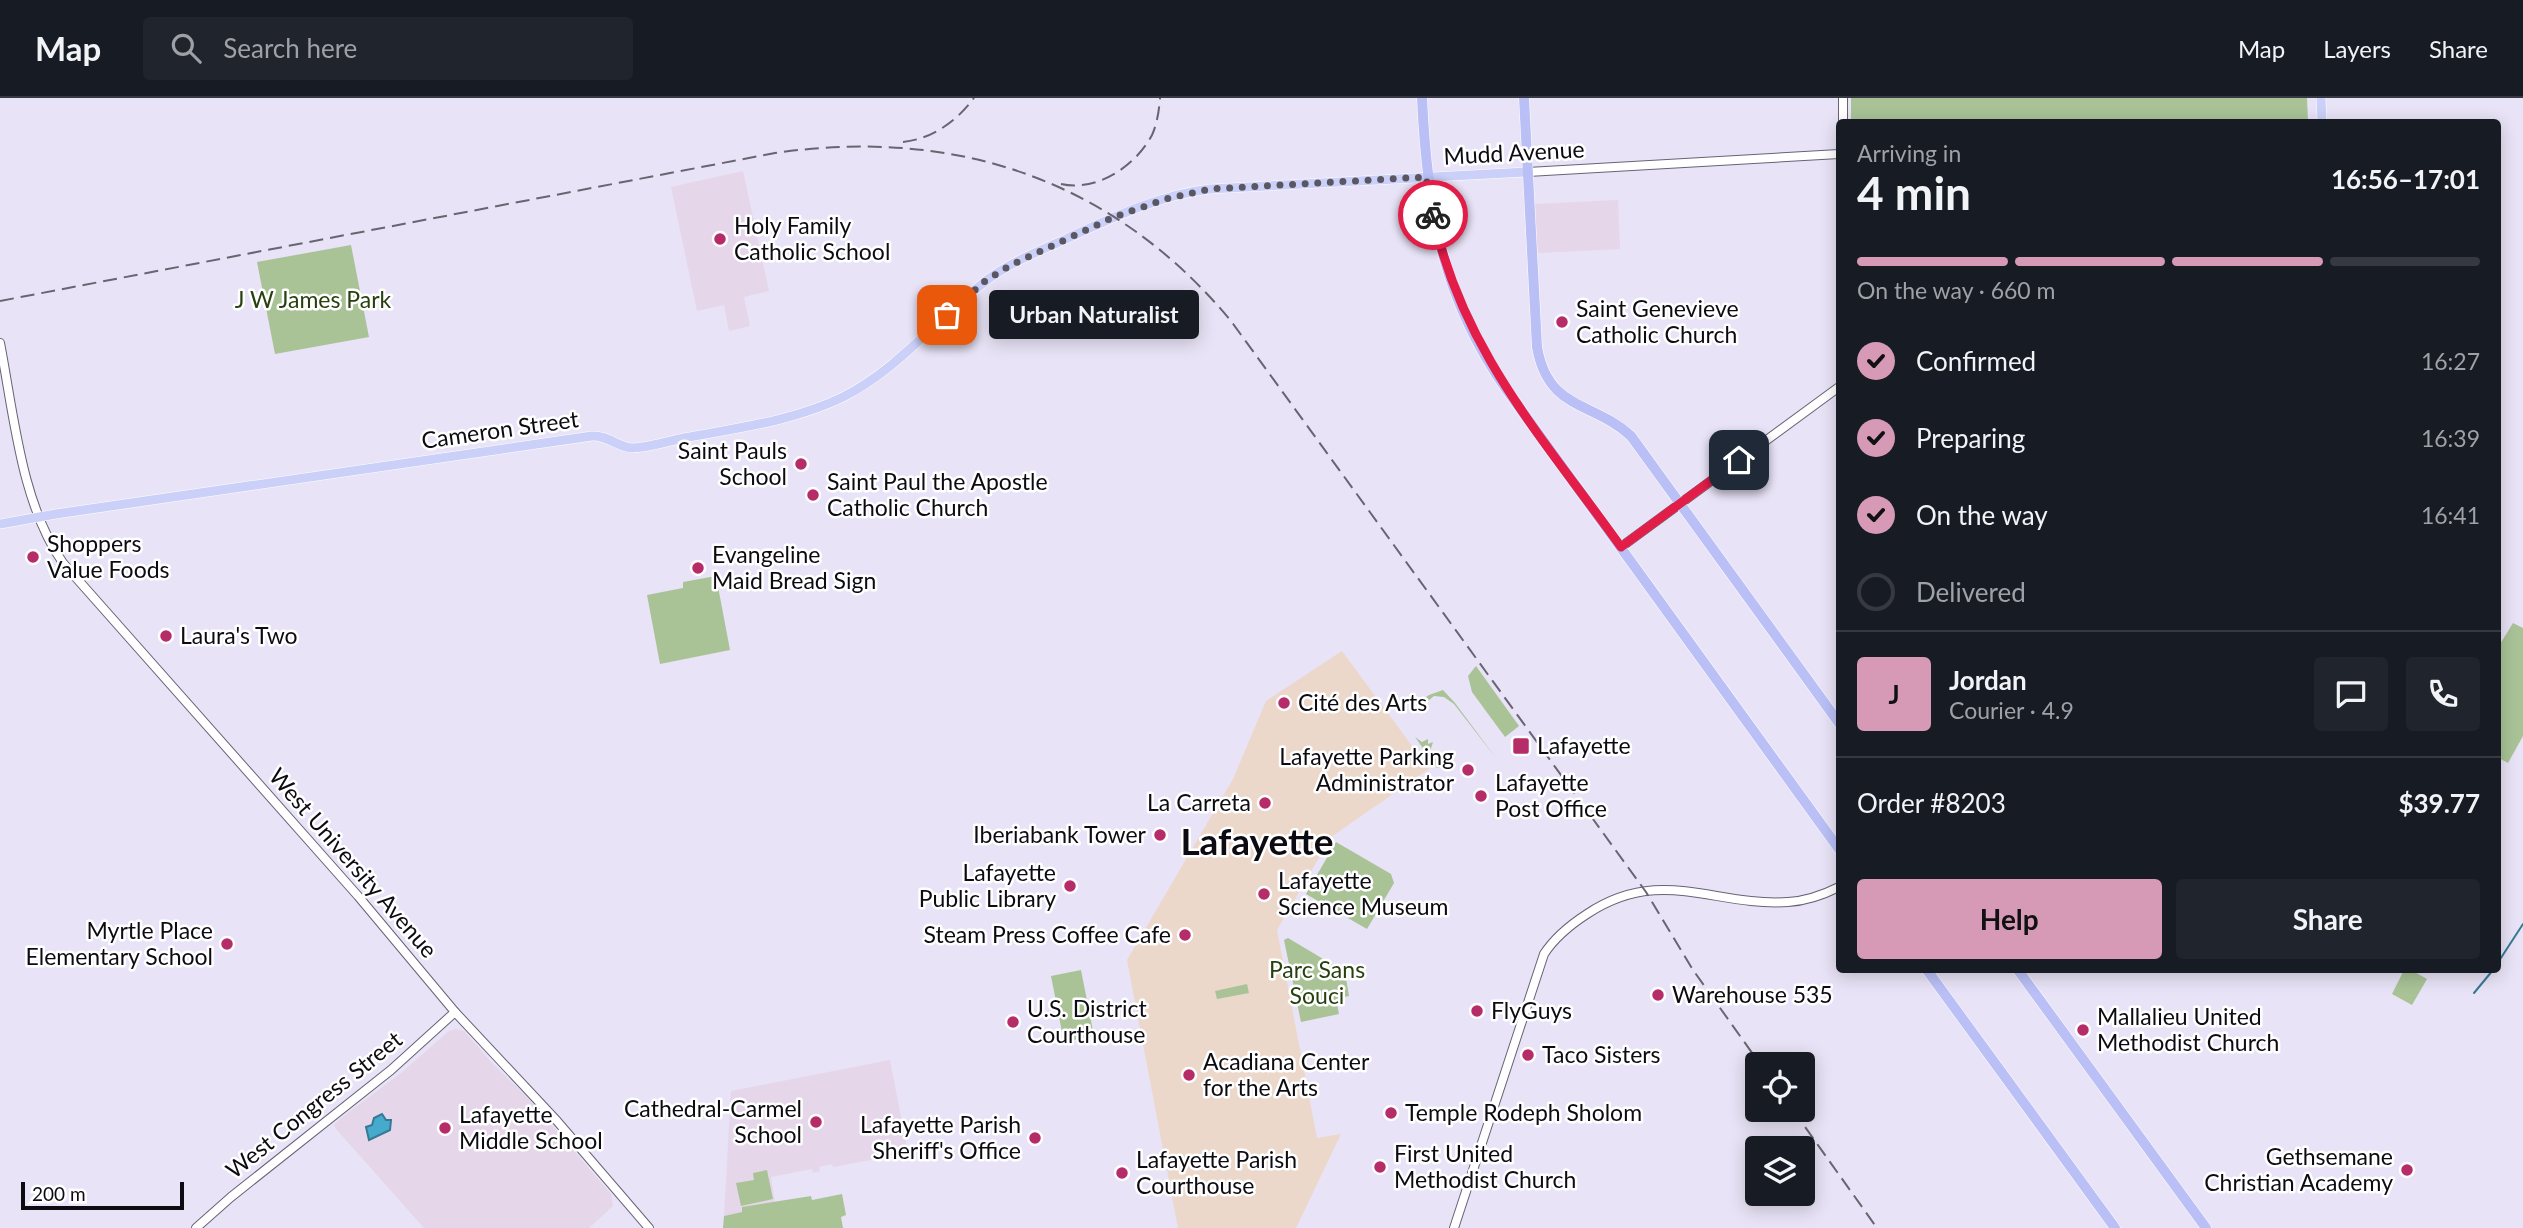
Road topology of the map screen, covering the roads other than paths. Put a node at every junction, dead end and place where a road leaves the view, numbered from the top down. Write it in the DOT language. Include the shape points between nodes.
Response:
graph roads {
  1 [pos="1422,98"];
  2 [pos="1524,98"];
  3 [pos="1843,98"];
  4 [pos="2321,98"];
  5 [pos="1843,119"];
  6 [pos="2322,119"];
  7 [pos="1836,155"];
  8 [pos="1528,172"];
  9 [pos="1426,177"];
  10 [pos="1151,204"];
  11 [pos="0,343"];
  12 [pos="1836,389"];
  13 [pos="1680,503"];
  14 [pos="37,517"];
  15 [pos="0,524"];
  16 [pos="1621,547"];
  17 [pos="1836,719"];
  18 [pos="1836,845"];
  19 [pos="1836,888"];
  20 [pos="1929,973"];
  21 [pos="2020,973"];
  22 [pos="455,1012"];
  23 [pos="196,1228"];
  24 [pos="649,1228"];
  25 [pos="1454,1228"];
  26 [pos="2115,1228"];
  27 [pos="2206,1228"];
  1 -- 9 [label="highway"];
  2 -- 8 [label="highway"];
  3 -- 5 [label="main road"];
  4 -- 6 [label="main road"];
  7 -- 8 [label="main road, Mudd Avenue"];
  8 -- 9 [label="main road, Mudd Avenue"];
  8 -- 13 [label="highway" via="1541,366 1565,398 1631,436"];
  9 -- 10 [label="main road, Mudd Avenue" via="1210,189"];
  9 -- 16 [label="highway" via="1445,264 1475,337 1504,386"];
  10 -- 14 [label="main road, Cameron Street" via="1011,265 961,301 882,374 804,412 634,448 592,436"];
  11 -- 14 [label="main road, West University Avenue"];
  12 -- 13 [label="main road"];
  13 -- 16 [label="main road"];
  13 -- 17 [label="highway"];
  14 -- 15 [label="main road, Cameron Street"];
  14 -- 22 [label="main road, West University Avenue" via="68,570"];
  16 -- 18 [label="highway"];
  19 -- 25 [label="main road" via="1790,902 1681,890 1646,892 1592,911 1563,931 1544,954"];
  20 -- 26 [label="highway"];
  21 -- 27 [label="highway"];
  22 -- 23 [label="main road, West Congress Street" via="391,1070"];
  22 -- 24 [label="main road, West University Avenue"];
}
